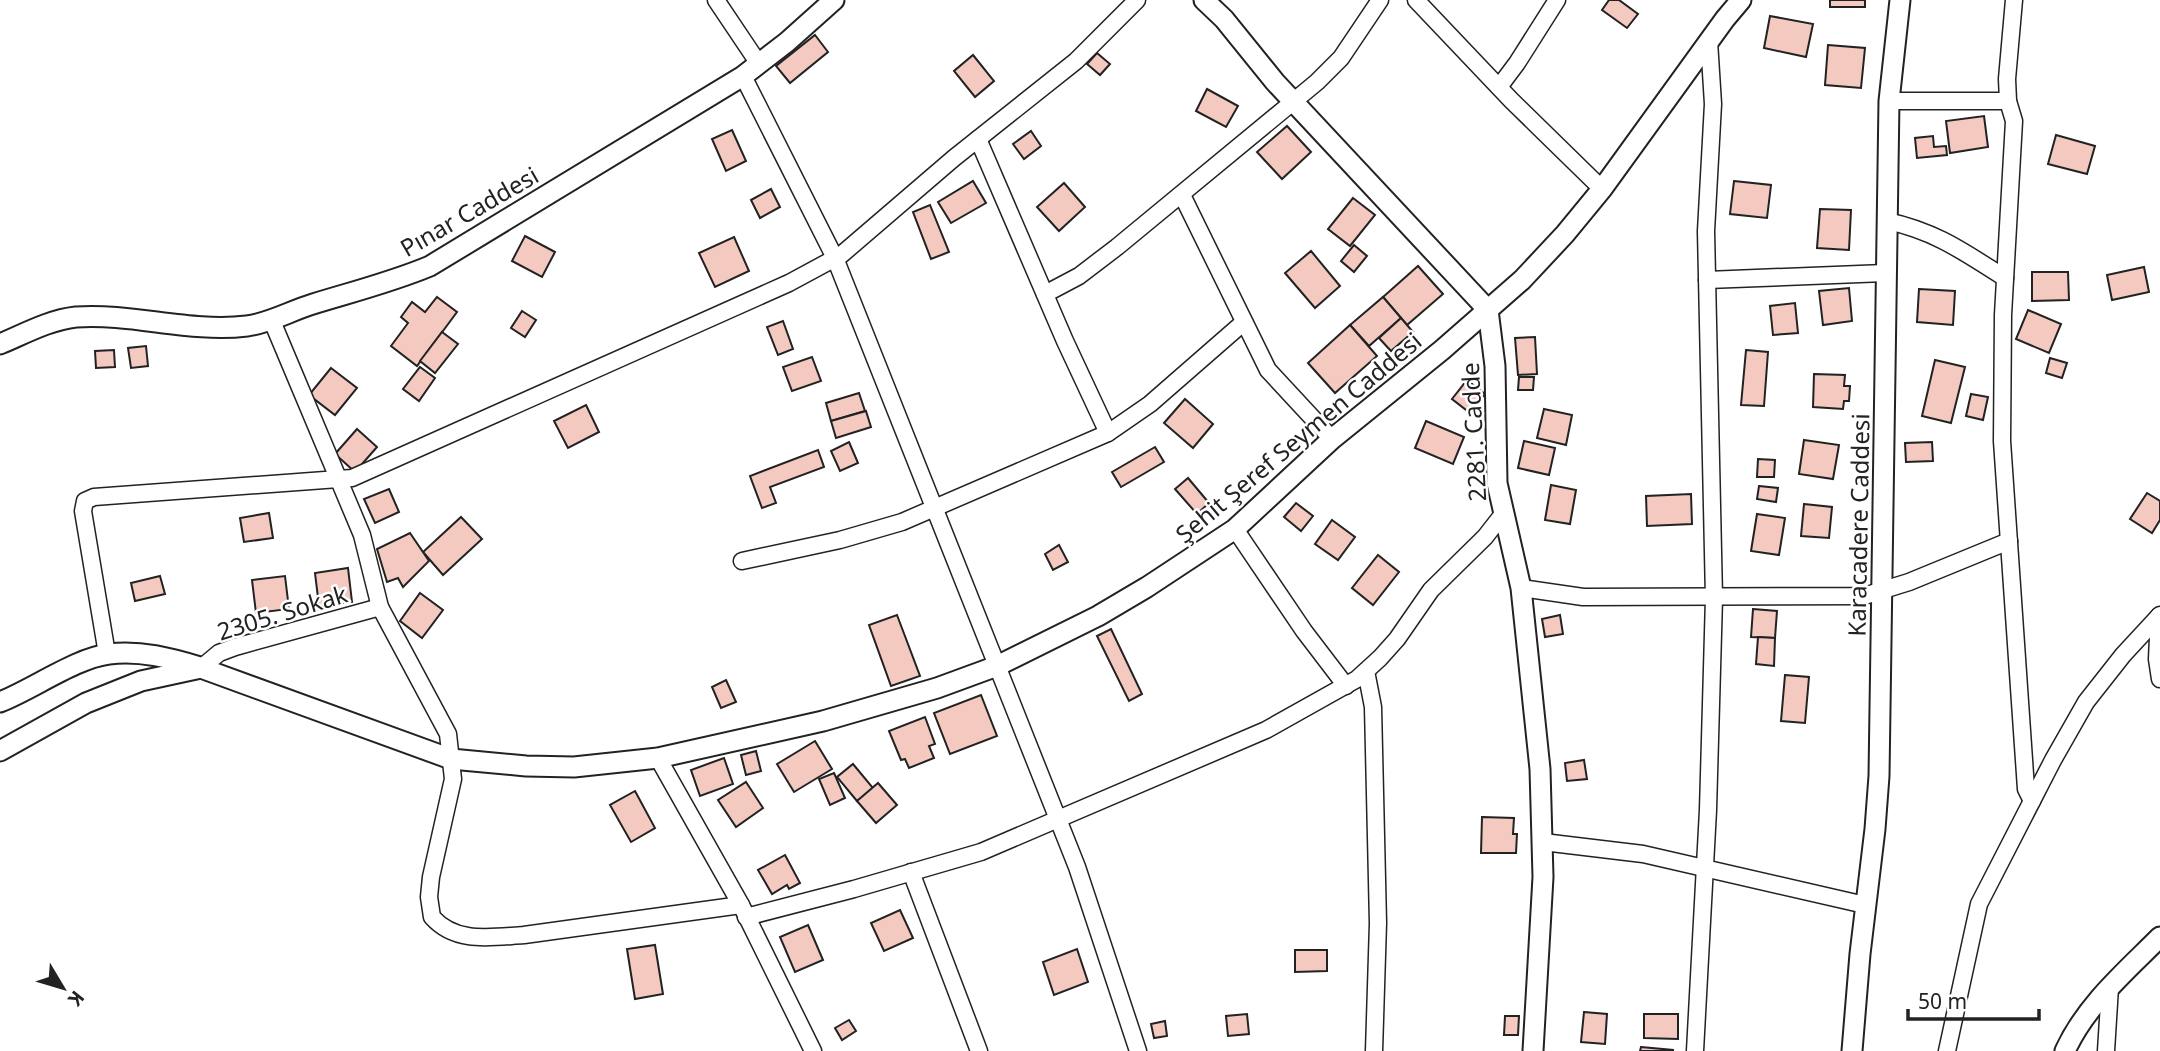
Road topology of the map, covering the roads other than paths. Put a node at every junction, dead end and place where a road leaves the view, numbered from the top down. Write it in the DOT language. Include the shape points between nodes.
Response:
graph roads {
  1 [pos="716,0"];
  2 [pos="834,0"];
  3 [pos="1137,0"];
  4 [pos="1204,0"];
  5 [pos="1380,0"];
  6 [pos="1416,0"];
  7 [pos="1557,0"];
  8 [pos="1741,0"];
  9 [pos="1900,0"];
  10 [pos="2014,0"];
  11 [pos="1709,41"];
  12 [pos="759,64"];
  13 [pos="743,76"];
  14 [pos="1499,87"];
  15 [pos="1889,101"];
  16 [pos="2008,101"];
  17 [pos="1293,102"];
  18 [pos="978,139"];
  19 [pos="1602,190"];
  20 [pos="1182,195"];
  21 [pos="1887,221"];
  22 [pos="835,258"];
  23 [pos="1885,273"];
  24 [pos="2005,278"];
  25 [pos="1707,281"];
  26 [pos="1045,294"];
  27 [pos="1488,310"];
  28 [pos="272,321"];
  29 [pos="1244,323"];
  30 [pos="0,344"];
  31 [pos="1108,433"];
  32 [pos="1332,439"];
  33 [pos="340,479"];
  34 [pos="934,509"];
  35 [pos="1503,514"];
  36 [pos="1235,529"];
  37 [pos="2009,541"];
  38 [pos="741,561"];
  39 [pos="1521,588"];
  40 [pos="1881,592"];
  41 [pos="1714,598"];
  42 [pos="380,607"];
  43 [pos="2159,616"];
  44 [pos="107,654"];
  45 [pos="997,666"];
  46 [pos="201,668"];
  47 [pos="1366,671"];
  48 [pos="2160,679"];
  49 [pos="1346,685"];
  50 [pos="0,702"];
  51 [pos="0,751"];
  52 [pos="658,758"];
  53 [pos="451,759"];
  54 [pos="2032,801"];
  55 [pos="1059,820"];
  56 [pos="1543,842"];
  57 [pos="1704,867"];
  58 [pos="911,872"];
  59 [pos="1865,905"];
  60 [pos="743,911"];
  61 [pos="2160,937"];
  62 [pos="2110,987"];
  63 [pos="813,1051"];
  64 [pos="979,1051"];
  65 [pos="1138,1051"];
  66 [pos="1374,1051"];
  67 [pos="1533,1051"];
  68 [pos="1695,1051"];
  69 [pos="1852,1051"];
  70 [pos="1947,1051"];
  71 [pos="2065,1051"];
  72 [pos="2106,1051"];
  1 -- 12 [label="street"];
  2 -- 12 [label="street, Pınar Caddesi"];
  3 -- 18 [label="street" via="1076,61"];
  4 -- 17 [label="street"];
  5 -- 17 [label="street" via="1341,58"];
  6 -- 14 [label="street"];
  7 -- 14 [label="street"];
  8 -- 11 [label="street, Şehit Şeref Seymen Caddesi"];
  9 -- 15 [label="street, Karacadere Caddesi"];
  10 -- 16 [label="street"];
  11 -- 19 [label="street, Şehit Şeref Seymen Caddesi"];
  11 -- 25 [label="street" via="1713,104"];
  12 -- 13 [label="street, Pınar Caddesi"];
  13 -- 22 [label="street"];
  13 -- 28 [label="street, Pınar Caddesi" via="430,266"];
  14 -- 19 [label="street"];
  15 -- 16 [label="street"];
  15 -- 21 [label="street, Karacadere Caddesi"];
  16 -- 24 [label="street" via="2014,121"];
  17 -- 20 [label="street"];
  17 -- 27 [label="street"];
  18 -- 22 [label="street"];
  18 -- 26 [label="street"];
  19 -- 27 [label="street, Şehit Şeref Seymen Caddesi" via="1522,280"];
  20 -- 26 [label="street" via="1088,269"];
  20 -- 29 [label="street"];
  21 -- 23 [label="street, Karacadere Caddesi"];
  21 -- 24 [label="street" via="1943,239"];
  22 -- 33 [label="street" via="789,283 352,478"];
  22 -- 34 [label="street"];
  23 -- 25 [label="street"];
  23 -- 40 [label="street, Karacadere Caddesi"];
  24 -- 37 [label="street" via="2002,441"];
  25 -- 41 [label="street"];
  26 -- 31 [label="street"];
  27 -- 32 [label="street, Şehit Şeref Seymen Caddesi"];
  27 -- 35 [label="street, 2281. Cadde" via="1495,366 1497,483"];
  28 -- 30 [label="street, Pınar Caddesi" via="223,327 74,317"];
  28 -- 33 [label="street"];
  29 -- 31 [label="street" via="1150,404"];
  29 -- 32 [label="street" via="1268,370"];
  31 -- 34 [label="street"];
  32 -- 36 [label="street, Şehit Şeref Seymen Caddesi"];
  33 -- 42 [label="street" via="362,535"];
  33 -- 44 [label="street" via="85,501"];
  34 -- 38 [label="street" via="840,540"];
  34 -- 45 [label="street"];
  35 -- 39 [label="street, 2281. Cadde"];
  35 -- 47 [label="street" via="1431,590 1397,639"];
  36 -- 45 [label="street, Şehit Şeref Seymen Caddesi" via="1098,616"];
  36 -- 49 [label="street"];
  37 -- 40 [label="street"];
  37 -- 54 [label="street" via="2025,789"];
  39 -- 41 [label="street" via="1583,597"];
  39 -- 56 [label="street, 2281. Cadde"];
  40 -- 41 [label="street" via="1848,597"];
  40 -- 59 [label="street, Karacadere Caddesi" via="1879,776"];
  41 -- 57 [label="street"];
  42 -- 46 [label="street, 2305. Sokak" via="235,646"];
  42 -- 53 [label="street" via="448,734"];
  43 -- 48 [label="street"];
  43 -- 54 [label="street" via="2086,702"];
  44 -- 46 [label="street, Şehit Şeref Seymen Caddesi" via="152,654"];
  44 -- 50 [label="street"];
  45 -- 52 [label="street, Şehit Şeref Seymen Caddesi" via="823,721"];
  45 -- 55 [label="street"];
  46 -- 51 [label="street" via="141,681 86,703"];
  46 -- 53 [label="street, Şehit Şeref Seymen Caddesi"];
  47 -- 49 [label="street"];
  47 -- 66 [label="street" via="1373,707 1378,923"];
  49 -- 55 [label="street" via="1266,730"];
  52 -- 53 [label="street, Şehit Şeref Seymen Caddesi" via="574,766"];
  52 -- 60 [label="street"];
  53 -- 60 [label="street" via="453,779 429,897 432,917 456,935 524,935"];
  54 -- 70 [label="street" via="1979,904"];
  55 -- 58 [label="street" via="981,852"];
  55 -- 65 [label="street"];
  56 -- 57 [label="street" via="1643,853"];
  56 -- 67 [label="street, 2281. Cadde"];
  57 -- 59 [label="street"];
  57 -- 68 [label="street"];
  58 -- 60 [label="street" via="831,896"];
  58 -- 64 [label="street"];
  59 -- 69 [label="street, Karacadere Caddesi"];
  60 -- 63 [label="street"];
  61 -- 62 [label="street"];
  62 -- 71 [label="street" via="2074,1030"];
  62 -- 72 [label="street"];
}
